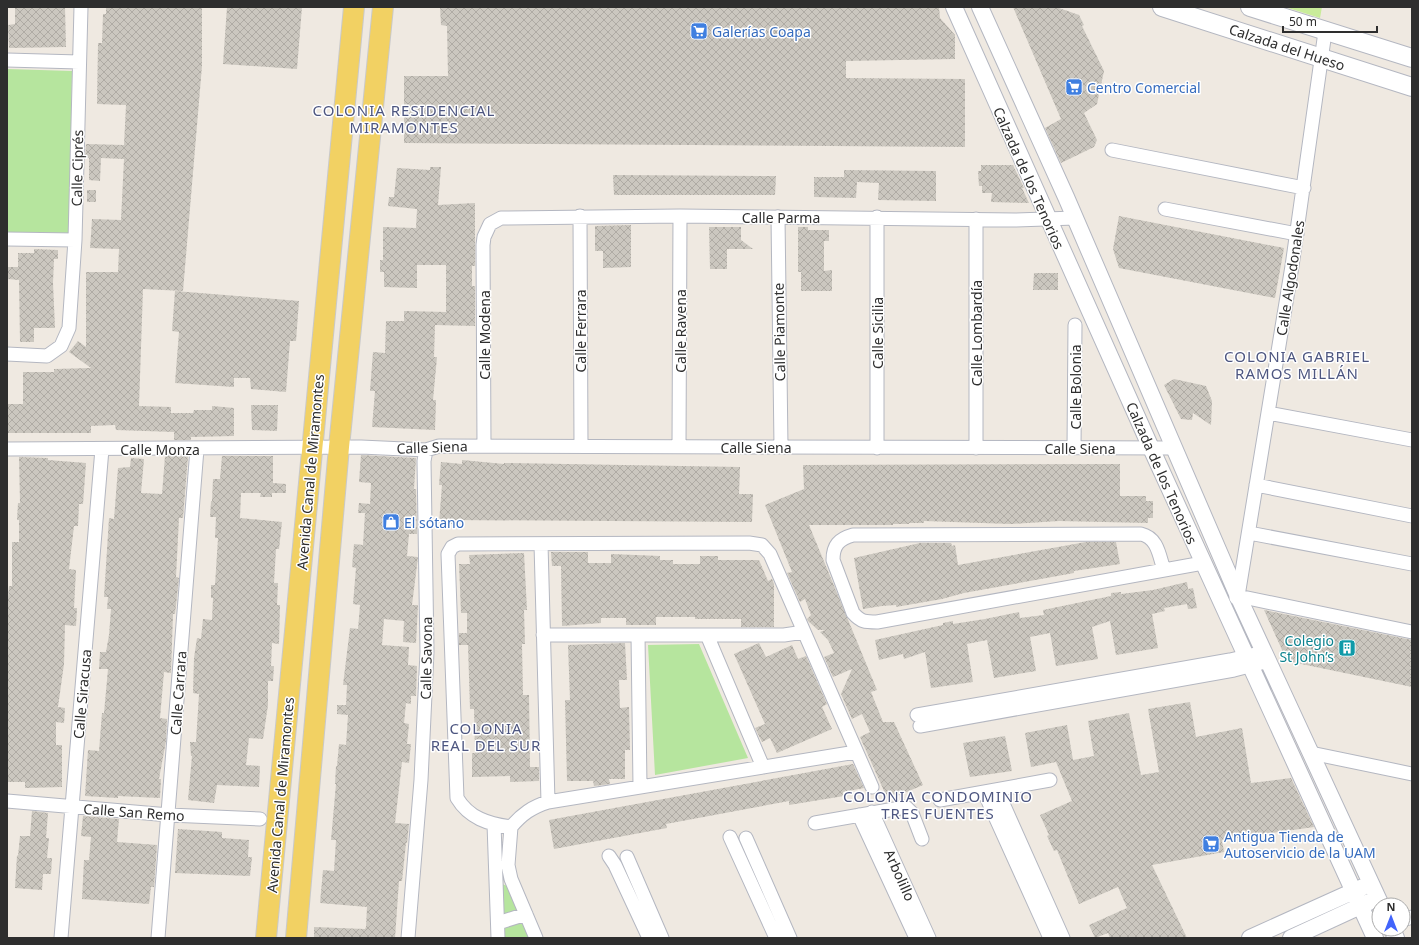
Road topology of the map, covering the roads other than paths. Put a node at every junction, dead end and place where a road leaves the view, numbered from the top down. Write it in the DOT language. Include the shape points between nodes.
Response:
graph roads {
  1 [pos="81,7"];
  2 [pos="354,7"];
  3 [pos="383,7"];
  4 [pos="954,7"];
  5 [pos="980,7"];
  6 [pos="1162,7"];
  7 [pos="1250,7"];
  8 [pos="1325,32"];
  9 [pos="1412,58"];
  10 [pos="1323,59"];
  11 [pos="7,60"];
  12 [pos="79,62"];
  13 [pos="1412,87"];
  14 [pos="1112,150"];
  15 [pos="1304,188"];
  16 [pos="1165,209"];
  17 [pos="580,216"];
  18 [pos="680,216"];
  19 [pos="778,217"];
  20 [pos="877,217"];
  21 [pos="1075,218"];
  22 [pos="976,219"];
  23 [pos="1048,220"];
  24 [pos="490,224"];
  25 [pos="1297,234"];
  26 [pos="7,239"];
  27 [pos="75,240"];
  28 [pos="1090,251"];
  29 [pos="1068,263"];
  30 [pos="1075,325"];
  31 [pos="7,354"];
  32 [pos="1268,413"];
  33 [pos="1412,440"];
  34 [pos="484,446"];
  35 [pos="581,446"];
  36 [pos="339,447"];
  37 [pos="679,447"];
  38 [pos="781,447"];
  39 [pos="197,448"];
  40 [pos="312,448"];
  41 [pos="877,448"];
  42 [pos="976,448"];
  43 [pos="1074,448"];
  44 [pos="1151,448"];
  45 [pos="1174,448"];
  46 [pos="7,449"];
  47 [pos="102,449"];
  48 [pos="426,450"];
  49 [pos="1256,485"];
  50 [pos="1191,488"];
  51 [pos="1170,489"];
  52 [pos="1412,516"];
  53 [pos="1249,532"];
  54 [pos="541,544"];
  55 [pos="1203,564"];
  56 [pos="1412,564"];
  57 [pos="1164,570"];
  58 [pos="1238,596"];
  59 [pos="1223,606"];
  60 [pos="804,632"];
  61 [pos="1412,632"];
  62 [pos="543,635"];
  63 [pos="638,635"];
  64 [pos="707,635"];
  65 [pos="1267,657"];
  66 [pos="1248,662"];
  67 [pos="919,721"];
  68 [pos="856,752"];
  69 [pos="1311,753"];
  70 [pos="763,767"];
  71 [pos="1412,774"];
  72 [pos="1050,780"];
  73 [pos="640,787"];
  74 [pos="872,787"];
  75 [pos="991,791"];
  76 [pos="940,800"];
  77 [pos="7,801"];
  78 [pos="548,802"];
  79 [pos="72,807"];
  80 [pos="866,814"];
  81 [pos="168,815"];
  82 [pos="260,819"];
  83 [pos="815,823"];
  84 [pos="494,824"];
  85 [pos="511,827"];
  86 [pos="730,837"];
  87 [pos="746,838"];
  88 [pos="922,839"];
  89 [pos="609,856"];
  90 [pos="627,858"];
  91 [pos="1353,891"];
  92 [pos="1377,895"];
  93 [pos="1360,906"];
  94 [pos="526,914"];
  95 [pos="1299,916"];
  96 [pos="498,923"];
  97 [pos="1306,931"];
  98 [pos="61,938"];
  99 [pos="158,938"];
  100 [pos="266,938"];
  101 [pos="296,938"];
  102 [pos="408,938"];
  103 [pos="498,938"];
  104 [pos="536,938"];
  105 [pos="649,938"];
  106 [pos="662,938"];
  107 [pos="776,938"];
  108 [pos="790,938"];
  109 [pos="916,938"];
  110 [pos="929,938"];
  111 [pos="1050,938"];
  112 [pos="1062,938"];
  113 [pos="1250,938"];
  114 [pos="1291,938"];
  115 [pos="1375,938"];
  1 -- 12 [label="street, Calle Ciprés"];
  2 -- 40 [label="main road, Avenida Canal de Miramontes"];
  3 -- 36 [label="main road, Avenida Canal de Miramontes"];
  4 -- 23 [label="street, Calzada de los Tenorios"];
  5 -- 21 [label="street, Calzada de los Tenorios"];
  6 -- 10 [label="main road, Calzada del Hueso"];
  7 -- 8 [label="main road, Calzada del Hueso"];
  8 -- 9 [label="main road, Calzada del Hueso"];
  8 -- 10 [label="street, Calle Algodonales"];
  10 -- 13 [label="main road, Calzada del Hueso"];
  10 -- 15 [label="street, Calle Algodonales"];
  11 -- 12 [label="street"];
  12 -- 27 [label="street, Calle Ciprés"];
  14 -- 15 [label="street"];
  15 -- 25 [label="street, Calle Algodonales"];
  16 -- 25 [label="street"];
  17 -- 18 [label="street, Calle Parma"];
  17 -- 24 [label="street, Calle Parma" via="512,217 501,218"];
  17 -- 35 [label="street, Calle Ferrara"];
  18 -- 19 [label="street, Calle Parma"];
  18 -- 37 [label="street, Calle Ravena"];
  19 -- 20 [label="street, Calle Parma"];
  19 -- 38 [label="street, Calle Piamonte"];
  20 -- 22 [label="street, Calle Parma"];
  20 -- 41 [label="street, Calle Sicilia"];
  21 -- 23 [label="street, Calle Parma"];
  21 -- 28 [label="street, Calzada de los Tenorios"];
  22 -- 23 [label="street, Calle Parma"];
  22 -- 42 [label="street, Calle Lombardía"];
  23 -- 29 [label="street, Calzada de los Tenorios"];
  24 -- 34 [label="street, Calle Modena" via="483,245"];
  25 -- 32 [label="street, Calle Algodonales"];
  26 -- 27 [label="street"];
  27 -- 31 [label="street, Calle Ciprés" via="69,328 61,346 47,356"];
  28 -- 29 [label="street"];
  28 -- 45 [label="street, Calzada de los Tenorios"];
  29 -- 44 [label="street, Calzada de los Tenorios"];
  30 -- 43 [label="street, Calle Bolonia"];
  32 -- 33 [label="street"];
  32 -- 49 [label="street, Calle Algodonales"];
  34 -- 35 [label="street, Calle Siena"];
  34 -- 48 [label="street, Calle Siena" via="439,446"];
  35 -- 37 [label="street, Calle Siena"];
  36 -- 40 [label="street, Calle Siena"];
  36 -- 48 [label="street, Calle Siena"];
  36 -- 101 [label="main road, Avenida Canal de Miramontes"];
  37 -- 38 [label="street, Calle Siena"];
  38 -- 41 [label="street, Calle Siena"];
  39 -- 40 [label="street, Calle Monza"];
  39 -- 47 [label="street, Calle Monza"];
  39 -- 81 [label="street, Calle Carrara"];
  40 -- 100 [label="main road, Avenida Canal de Miramontes"];
  41 -- 42 [label="street, Calle Siena"];
  42 -- 43 [label="street, Calle Siena"];
  43 -- 44 [label="street, Calle Siena"];
  44 -- 45 [label="street, Calle Siena"];
  44 -- 51 [label="street, Calzada de los Tenorios"];
  45 -- 50 [label="street, Calzada de los Tenorios"];
  46 -- 47 [label="street, Calle Monza"];
  47 -- 79 [label="street, Calle Siracusa"];
  48 -- 102 [label="street, Calle Savona" via="424,462 427,652 421,780"];
  49 -- 52 [label="street"];
  49 -- 53 [label="street, Calle Algodonales"];
  50 -- 51 [label="street"];
  50 -- 58 [label="street, Calzada de los Tenorios"];
  51 -- 55 [label="street, Calzada de los Tenorios"];
  53 -- 56 [label="street"];
  53 -- 58 [label="street, Calle Algodonales"];
  54 -- 60 [label="street" via="762,545 770,554"];
  54 -- 62 [label="street"];
  54 -- 84 [label="street" via="458,544 452,546 448,554 457,798 472,816"];
  55 -- 57 [label="street"];
  55 -- 59 [label="street, Calzada de los Tenorios"];
  57 -- 57 [label="street" via="1155,541 1141,534 853,535 843,538 833,551 833,560 853,613 858,620 864,622"];
  58 -- 59 [label="street"];
  58 -- 61 [label="street"];
  58 -- 65 [label="street, Calzada de los Tenorios"];
  59 -- 66 [label="street, Calzada de los Tenorios"];
  60 -- 64 [label="street" via="784,635"];
  60 -- 68 [label="street"];
  62 -- 63 [label="street"];
  62 -- 78 [label="street"];
  63 -- 64 [label="street"];
  63 -- 73 [label="street"];
  64 -- 70 [label="street"];
  65 -- 66 [label="street"];
  65 -- 69 [label="street, Calzada de los Tenorios"];
  66 -- 67 [label="street"];
  66 -- 91 [label="street, Calzada de los Tenorios"];
  68 -- 70 [label="street"];
  68 -- 74 [label="street"];
  69 -- 71 [label="street"];
  69 -- 92 [label="street, Calzada de los Tenorios"];
  70 -- 73 [label="street"];
  72 -- 75 [label="street"];
  73 -- 78 [label="street"];
  75 -- 76 [label="street"];
  75 -- 111 [label="street"];
  75 -- 112 [label="street"];
  77 -- 79 [label="street, Calle San Remo"];
  78 -- 85 [label="street" via="534,806 522,814"];
  79 -- 81 [label="street, Calle San Remo"];
  79 -- 98 [label="street, Calle Siracusa"];
  80 -- 83 [label="street"];
  80 -- 88 [label="street" via="906,807 912,813"];
  80 -- 109 [label="street, Arbolillo"];
  80 -- 110 [label="street, Arbolillo"];
  81 -- 82 [label="street, Calle San Remo"];
  81 -- 99 [label="street, Calle Carrara"];
  84 -- 85 [label="street"];
  84 -- 96 [label="street"];
  85 -- 94 [label="street" via="508,865 511,879"];
  86 -- 107 [label="street"];
  87 -- 108 [label="street"];
  89 -- 105 [label="street"];
  90 -- 106 [label="street"];
  91 -- 92 [label="street"];
  91 -- 93 [label="street, Calzada de los Tenorios"];
  91 -- 95 [label="street"];
  92 -- 93 [label="street"];
  93 -- 97 [label="street"];
  93 -- 115 [label="street, Calzada de los Tenorios"];
  94 -- 96 [label="street"];
  94 -- 104 [label="street"];
  95 -- 97 [label="street"];
  95 -- 113 [label="street"];
  96 -- 103 [label="street"];
  97 -- 114 [label="street"];
}
